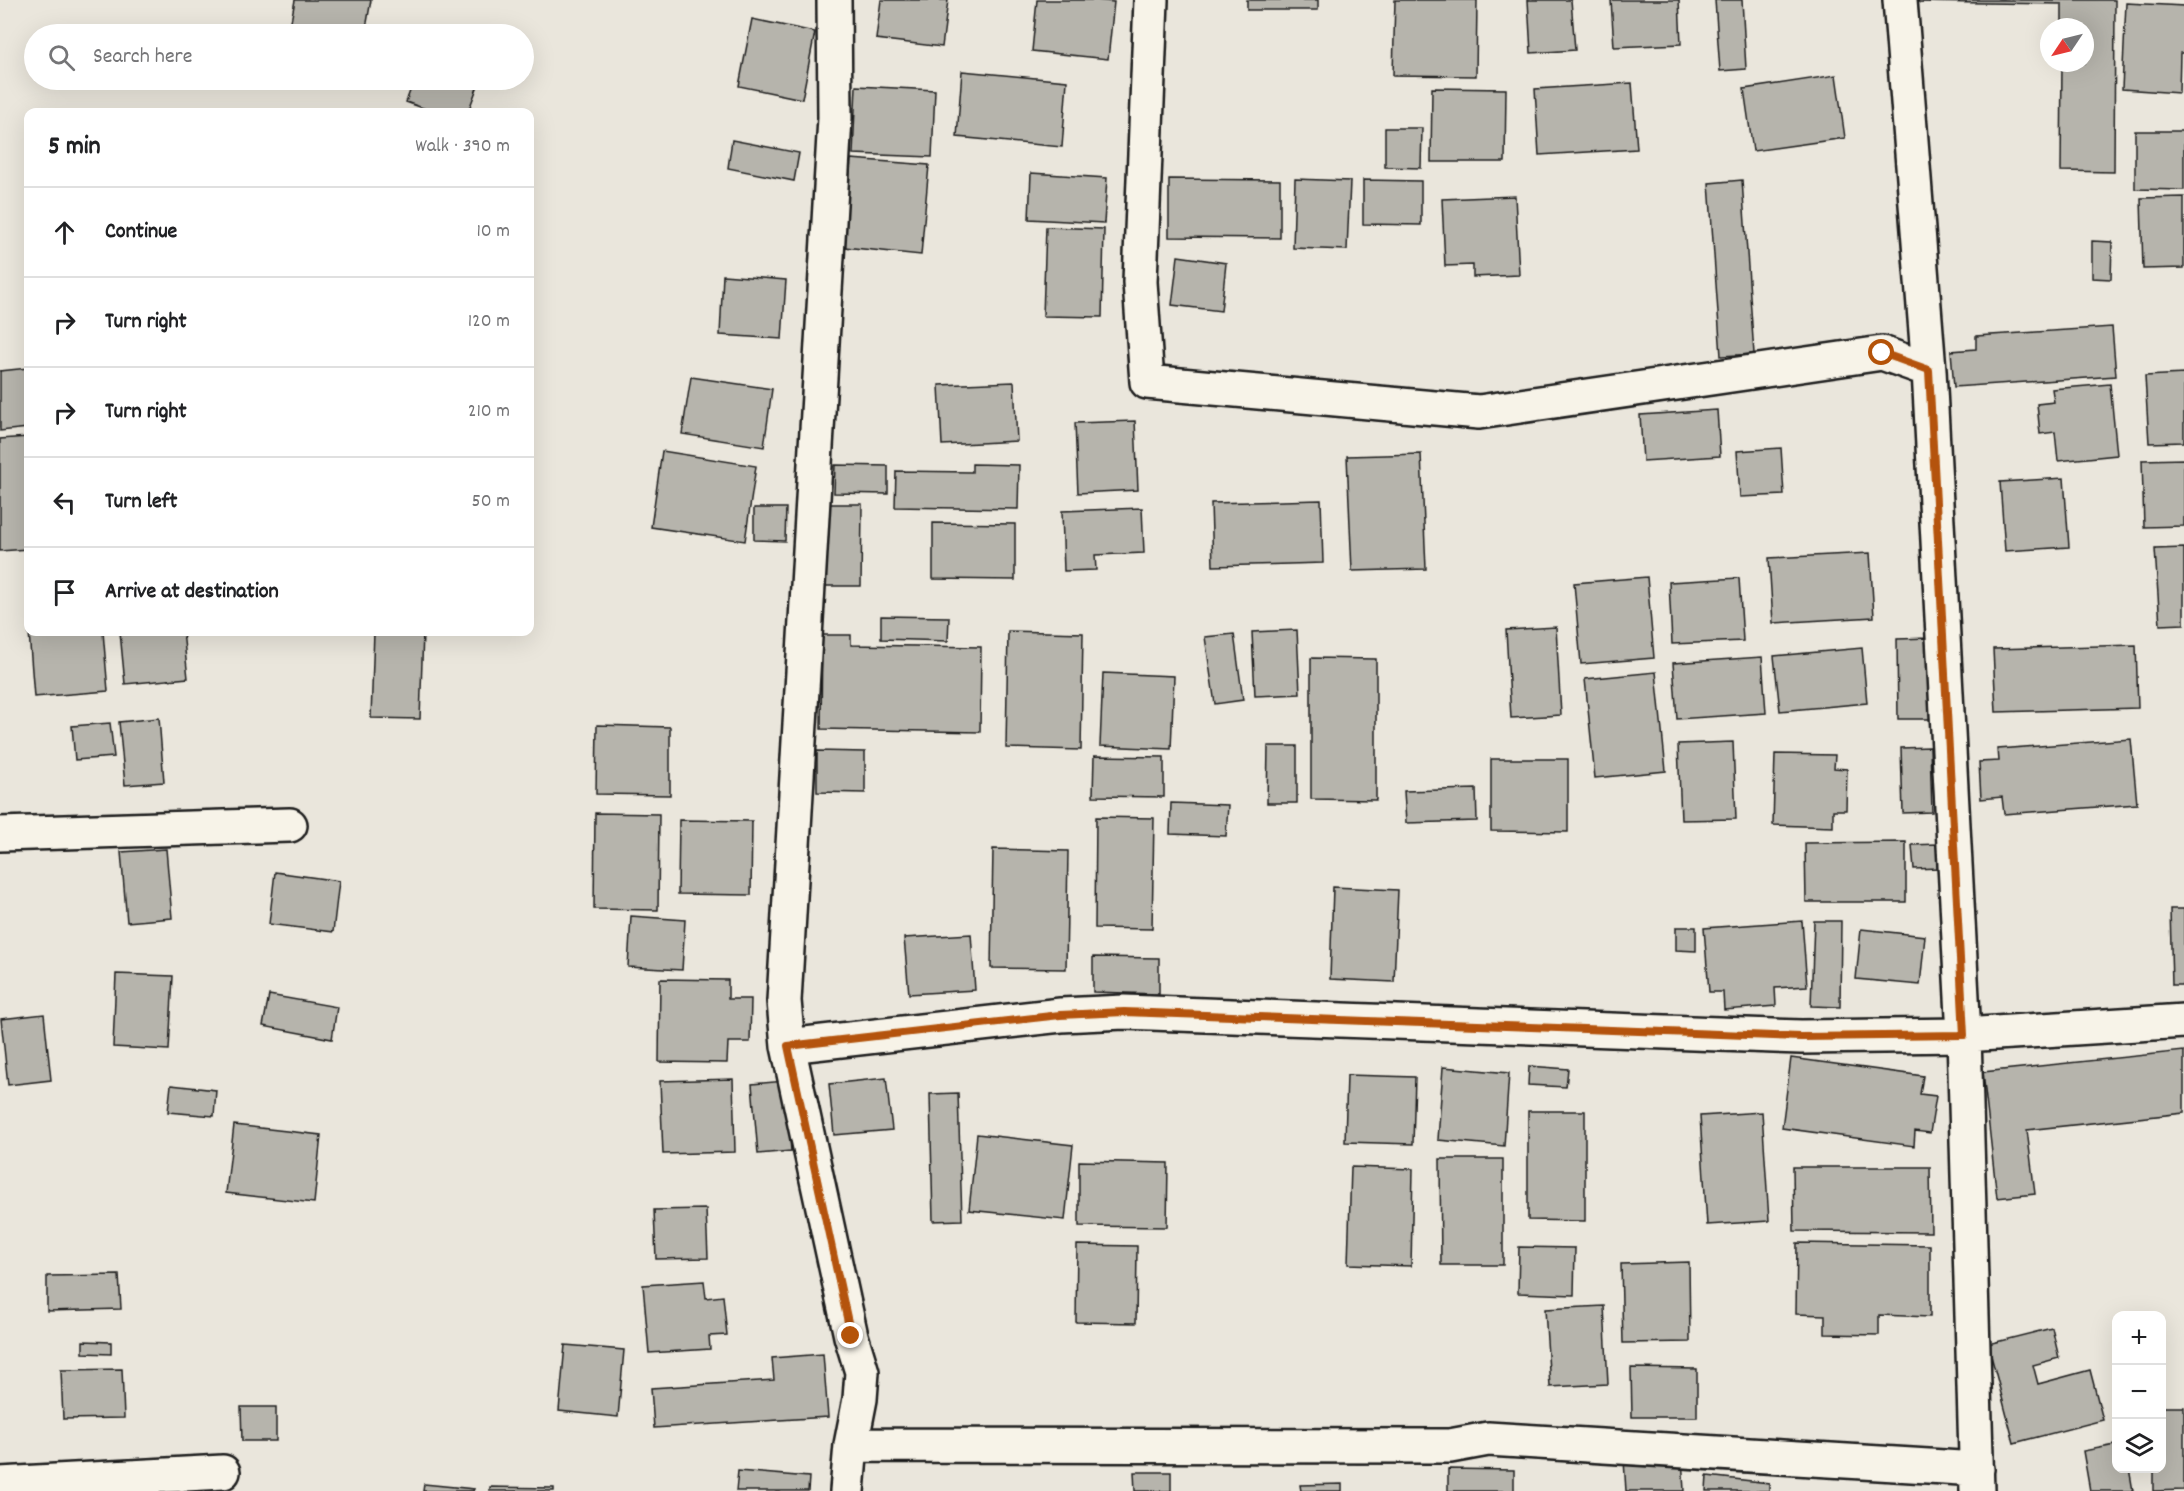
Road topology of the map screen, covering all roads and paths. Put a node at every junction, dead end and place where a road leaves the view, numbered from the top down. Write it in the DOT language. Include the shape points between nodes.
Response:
graph roads {
  1 [pos="834,0"];
  2 [pos="1151,0"];
  3 [pos="1900,0"];
  4 [pos="1929,370"];
  5 [pos="290,825"];
  6 [pos="0,834"];
  7 [pos="2184,1021"];
  8 [pos="1964,1035"];
  9 [pos="788,1046"];
  10 [pos="851,1445"];
  11 [pos="223,1472"];
  12 [pos="1977,1480"];
  13 [pos="0,1484"];
  14 [pos="847,1491"];
  1 -- 9 [label="street" via="835,118 784,1001"];
  2 -- 4 [label="street" via="1140,282 1148,382 1479,412 1882,353"];
  3 -- 4 [label="street"];
  4 -- 8 [label="street"];
  5 -- 6 [label="street"];
  7 -- 8 [label="street"];
  8 -- 9 [label="street" via="1801,1037 1124,1012 1060,1015"];
  8 -- 12 [label="street"];
  9 -- 10 [label="street" via="861,1372"];
  10 -- 12 [label="street" via="1450,1446 1488,1439"];
  10 -- 14 [label="street"];
  11 -- 13 [label="street"];
}
